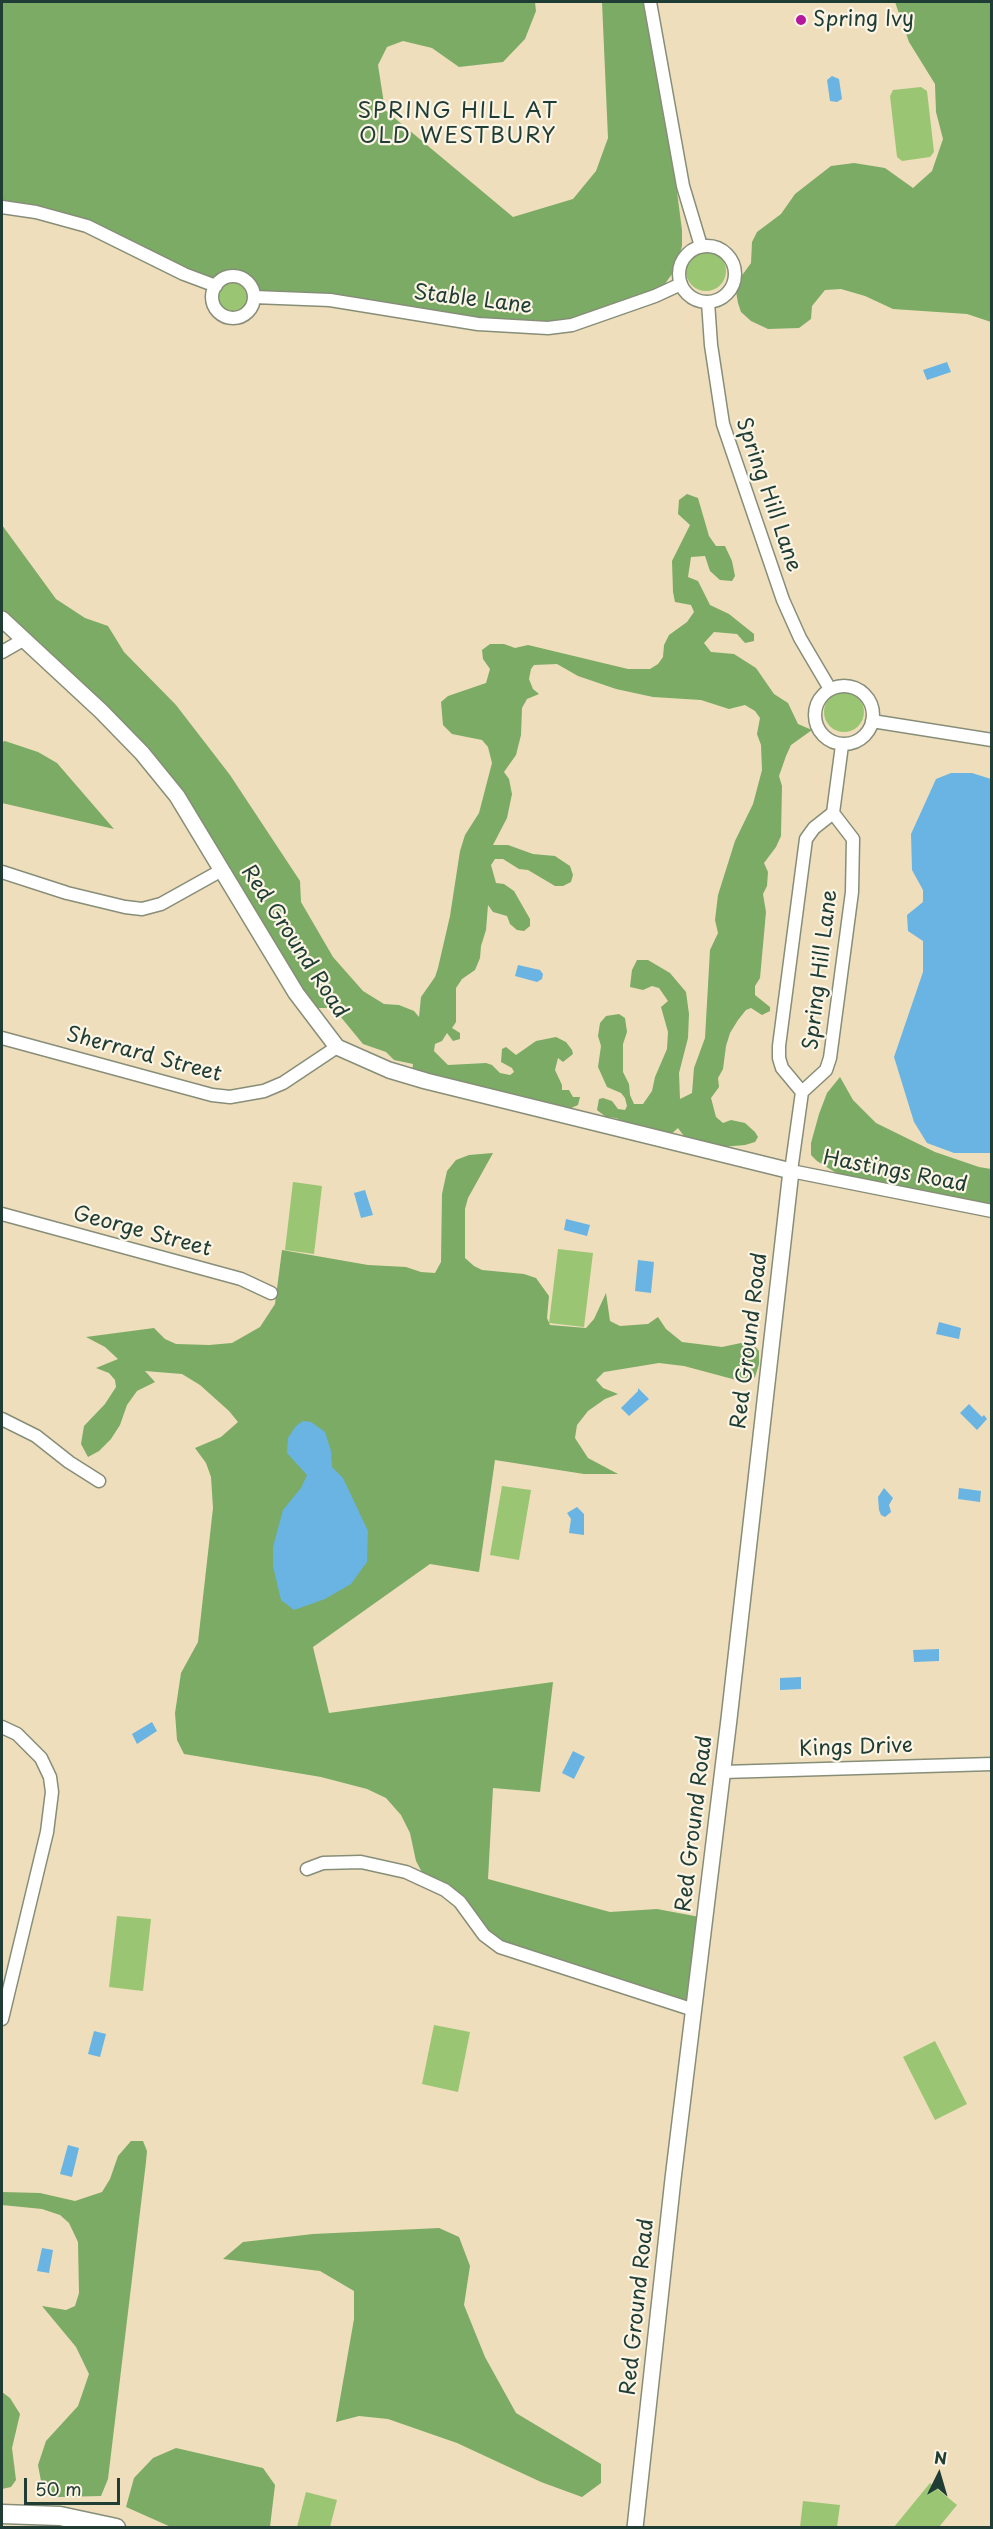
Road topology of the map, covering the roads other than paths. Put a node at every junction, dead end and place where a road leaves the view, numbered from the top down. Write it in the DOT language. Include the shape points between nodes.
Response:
graph roads {
  1 [pos="650,2"];
  2 [pos="2,207"];
  3 [pos="701,246"];
  4 [pos="681,284"];
  5 [pos="216,286"];
  6 [pos="254,297"];
  7 [pos="708,302"];
  8 [pos="2,619"];
  9 [pos="23,640"];
  10 [pos="2,652"];
  11 [pos="830,689"];
  12 [pos="872,721"];
  13 [pos="992,740"];
  14 [pos="842,745"];
  15 [pos="833,813"];
  16 [pos="222,870"];
  17 [pos="2,872"];
  18 [pos="2,1038"];
  19 [pos="337,1047"];
  20 [pos="802,1092"];
  21 [pos="791,1171"];
  22 [pos="992,1211"];
  23 [pos="2,1214"];
  24 [pos="271,1293"];
  25 [pos="2,1419"];
  26 [pos="99,1481"];
  27 [pos="2,1727"];
  28 [pos="992,1764"];
  29 [pos="723,1772"];
  30 [pos="307,1869"];
  31 [pos="694,2010"];
  32 [pos="2,2019"];
  33 [pos="2,2514"];
  34 [pos="116,2528"];
  35 [pos="635,2528"];
  1 -- 3 [label="street" via="683,186"];
  2 -- 5 [label="street" via="87,226"];
  3 -- 4 [label="street" via="682,260"];
  3 -- 7 [label="street" via="724,251 735,270 730,289"];
  4 -- 6 [label="street, Stable Lane" via="572,325 548,328 478,324 330,300"];
  4 -- 7 [label="street" via="691,297"];
  5 -- 6 [label="street" via="226,278 239,277 250,285"];
  5 -- 6 [label="street" via="214,306 230,318 244,315"];
  7 -- 11 [label="street, Spring Hill Lane" via="720,412 726,433 783,600"];
  8 -- 9 [label="street, Red Ground Road"];
  9 -- 10 [label="street"];
  9 -- 16 [label="street, Red Ground Road" via="142,753 177,796"];
  11 -- 12 [label="street" via="857,689 870,703"];
  11 -- 14 [label="street" via="817,703 815,721 824,738"];
  12 -- 13 [label="street"];
  12 -- 14 [label="street" via="865,736"];
  14 -- 15 [label="street"];
  15 -- 20 [label="street, Spring Hill Lane" via="853,839 852,892 830,1058 826,1070"];
  15 -- 20 [label="street, Spring Hill Lane" via="806,839 779,1046 782,1068"];
  16 -- 17 [label="street" via="161,904 142,909 67,893"];
  16 -- 19 [label="street, Red Ground Road" via="296,993"];
  18 -- 19 [label="street, Sherrard Street" via="230,1097 283,1083"];
  19 -- 21 [label="street, Red Ground Road" via="426,1081"];
  20 -- 21 [label="street"];
  21 -- 22 [label="street, Hastings Road"];
  21 -- 29 [label="street, Red Ground Road"];
  23 -- 24 [label="street, George Street" via="241,1279"];
  25 -- 26 [label="street" via="36,1436"];
  27 -- 32 [label="street" via="17,1734 41,1758 52,1792 47,1832"];
  28 -- 29 [label="street, Kings Drive"];
  29 -- 31 [label="street, Red Ground Road"];
  30 -- 31 [label="street" via="323,1863 361,1862 406,1872 445,1890 460,1902 484,1935 500,1947"];
  31 -- 35 [label="street, Red Ground Road"];
  33 -- 34 [label="main road" via="60,2516"];
}
